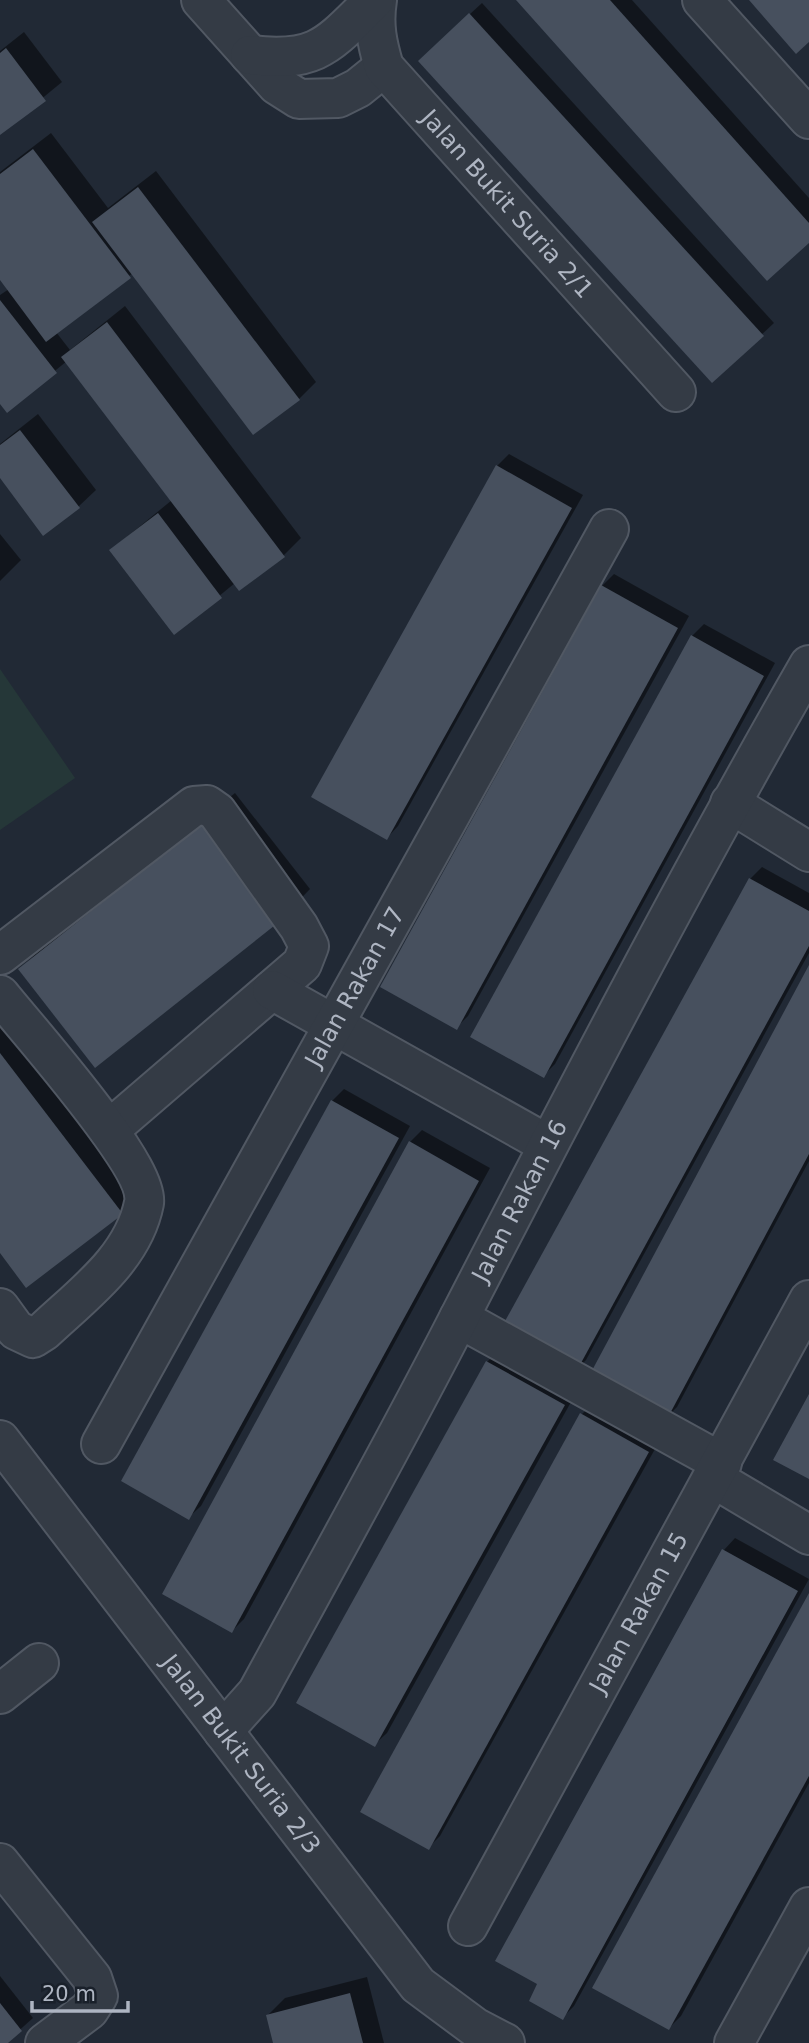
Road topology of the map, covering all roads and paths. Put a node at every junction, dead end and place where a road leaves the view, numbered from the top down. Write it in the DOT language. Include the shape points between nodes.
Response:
graph roads {
  1 [pos="201,0"];
  2 [pos="376,0"];
  3 [pos="702,0"];
  4 [pos="250,55"];
  5 [pos="384,67"];
  6 [pos="809,119"];
  7 [pos="676,392"];
  8 [pos="610,529"];
  9 [pos="809,665"];
  10 [pos="730,803"];
  11 [pos="809,852"];
  12 [pos="0,955"];
  13 [pos="272,990"];
  14 [pos="0,995"];
  15 [pos="333,1025"];
  16 [pos="109,1130"];
  17 [pos="547,1144"];
  18 [pos="809,1300"];
  19 [pos="0,1308"];
  20 [pos="459,1318"];
  21 [pos="0,1440"];
  22 [pos="101,1444"];
  23 [pos="717,1471"];
  24 [pos="809,1535"];
  25 [pos="39,1663"];
  26 [pos="0,1694"];
  27 [pos="223,1731"];
  28 [pos="0,1863"];
  29 [pos="809,1907"];
  30 [pos="468,1926"];
  31 [pos="45,2043"];
  32 [pos="505,2043"];
  33 [pos="734,2043"];
  1 -- 4 [label="street"];
  2 -- 4 [label="street" via="331,43 304,57"];
  2 -- 5 [label="street, Jalan Bukit Suria 2/1" via="376,39"];
  3 -- 6 [label="street"];
  4 -- 5 [label="street" via="277,85 299,100 338,98"];
  5 -- 7 [label="street, Jalan Bukit Suria 2/1"];
  8 -- 15 [label="street, Jalan Rakan 17"];
  9 -- 10 [label="street, Jalan Rakan 16"];
  10 -- 11 [label="street"];
  10 -- 17 [label="street, Jalan Rakan 16"];
  12 -- 13 [label="street" via="194,806 207,805 232,833 309,946 302,964"];
  13 -- 15 [label="street"];
  13 -- 16 [label="street"];
  14 -- 16 [label="street"];
  15 -- 17 [label="street"];
  15 -- 22 [label="street, Jalan Rakan 17"];
  16 -- 19 [label="street" via="136,1173 145,1201 127,1244 114,1265 33,1338 16,1329"];
  17 -- 20 [label="street, Jalan Rakan 16"];
  18 -- 23 [label="street, Jalan Rakan 15"];
  20 -- 23 [label="street"];
  20 -- 27 [label="street, Jalan Rakan 16" via="257,1693"];
  21 -- 27 [label="street, Jalan Bukit Suria 2/3"];
  23 -- 24 [label="street"];
  23 -- 30 [label="street, Jalan Rakan 15"];
  25 -- 26 [label="street"];
  27 -- 32 [label="street, Jalan Bukit Suria 2/3" via="418,1985 476,2028"];
  28 -- 31 [label="street" via="92,1978 97,1996 89,2010"];
  29 -- 33 [label="street"];
}
